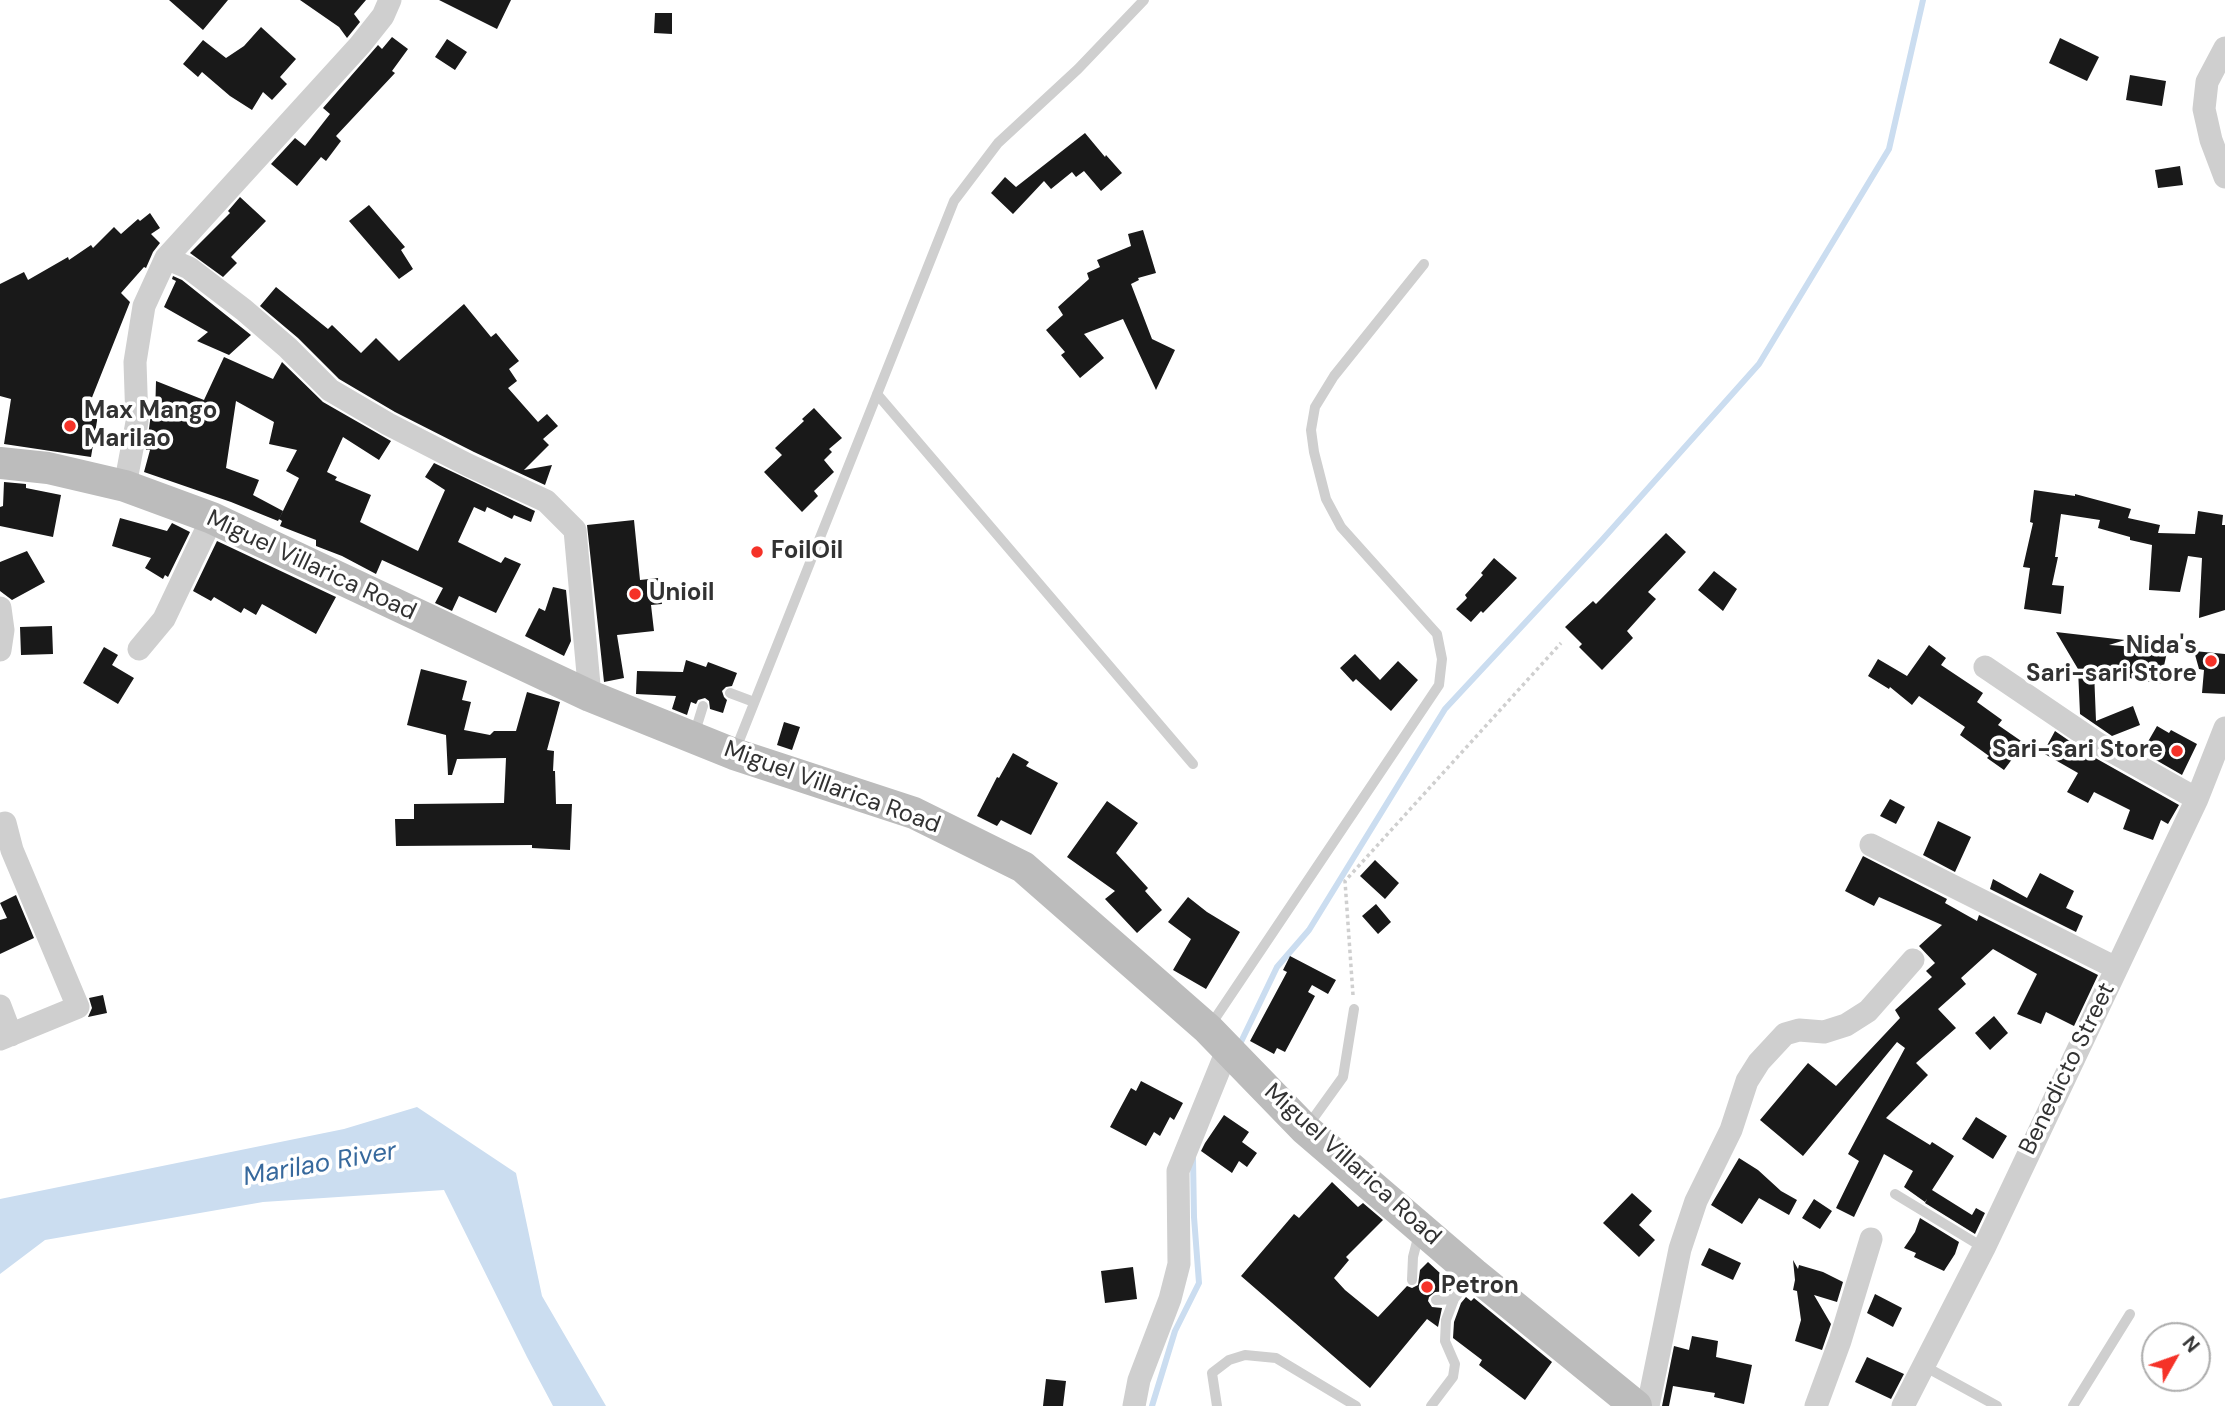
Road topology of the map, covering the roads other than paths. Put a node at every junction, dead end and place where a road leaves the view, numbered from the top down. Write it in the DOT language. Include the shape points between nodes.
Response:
graph roads {
  1 [pos="390,0"];
  2 [pos="1144,0"];
  3 [pos="2225,48"];
  4 [pos="2225,177"];
  5 [pos="166,258"];
  6 [pos="1424,264"];
  7 [pos="877,394"];
  8 [pos="0,463"];
  9 [pos="125,486"];
  10 [pos="212,518"];
  11 [pos="0,608"];
  12 [pos="139,649"];
  13 [pos="0,650"];
  14 [pos="1985,667"];
  15 [pos="730,693"];
  16 [pos="590,696"];
  17 [pos="754,702"];
  18 [pos="703,706"];
  19 [pos="2225,728"];
  20 [pos="693,737"];
  21 [pos="734,754"];
  22 [pos="1193,764"];
  23 [pos="2197,799"];
  24 [pos="0,825"];
  25 [pos="1871,845"];
  26 [pos="1913,960"];
  27 [pos="2116,968"];
  28 [pos="0,1006"];
  29 [pos="1354,1009"];
  30 [pos="5,1037"];
  31 [pos="1218,1039"];
  32 [pos="1305,1129"];
  33 [pos="1895,1194"];
  34 [pos="1421,1228"];
  35 [pos="1871,1239"];
  36 [pos="1984,1248"];
  37 [pos="1474,1274"];
  38 [pos="1412,1280"];
  39 [pos="1454,1298"];
  40 [pos="1436,1300"];
  41 [pos="2130,1314"];
  42 [pos="1924,1366"];
  43 [pos="1134,1406"];
  44 [pos="1217,1406"];
  45 [pos="1356,1406"];
  46 [pos="1431,1406"];
  47 [pos="1636,1406"];
  48 [pos="1648,1406"];
  49 [pos="1816,1406"];
  50 [pos="1903,1406"];
  51 [pos="1997,1406"];
  52 [pos="2073,1406"];
  1 -- 5 [label="street" via="360,46"];
  2 -- 7 [label="lane" via="998,143 954,201"];
  3 -- 4 [label="street" via="2207,82 2204,109"];
  5 -- 9 [label="street" via="144,306 135,362 137,422"];
  5 -- 16 [label="street" via="189,268 244,310 330,390 388,424 546,501 575,530"];
  6 -- 31 [label="lane" via="1334,376 1315,407 1311,430 1326,499 1341,527 1437,634 1442,659 1439,684"];
  7 -- 17 [label="lane"];
  7 -- 22 [label="lane"];
  8 -- 9 [label="main road, Miguel Villarica Road" via="48,468"];
  9 -- 10 [label="main road, Miguel Villarica Road"];
  10 -- 12 [label="street" via="164,619"];
  10 -- 16 [label="main road, Miguel Villarica Road"];
  11 -- 13 [label="street"];
  14 -- 23 [label="street" via="2097,743"];
  15 -- 17 [label="lane"];
  16 -- 20 [label="main road, Miguel Villarica Road"];
  17 -- 21 [label="lane"];
  18 -- 20 [label="lane"];
  19 -- 23 [label="street, Benedicto Street"];
  20 -- 21 [label="main road, Miguel Villarica Road"];
  21 -- 31 [label="main road, Miguel Villarica Road" via="914,813 1023,867"];
  23 -- 27 [label="street, Benedicto Street"];
  24 -- 30 [label="street" via="5,823 12,850 78,1006"];
  25 -- 27 [label="street"];
  26 -- 48 [label="street" via="1868,1011 1846,1025 1824,1032 1785,1034 1747,1080 1731,1130 1696,1201 1680,1249"];
  27 -- 36 [label="street, Benedicto Street"];
  28 -- 30 [label="street"];
  29 -- 32 [label="lane" via="1343,1077"];
  31 -- 32 [label="main road, Miguel Villarica Road"];
  31 -- 43 [label="street" via="1178,1171 1179,1264"];
  32 -- 34 [label="main road, Miguel Villarica Road"];
  33 -- 36 [label="lane"];
  34 -- 37 [label="main road, Miguel Villarica Road"];
  34 -- 38 [label="lane"];
  35 -- 49 [label="street"];
  36 -- 42 [label="street, Benedicto Street"];
  37 -- 39 [label="lane"];
  37 -- 47 [label="main road, Miguel Villarica Road"];
  39 -- 40 [label="lane"];
  39 -- 46 [label="lane" via="1445,1341 1455,1364 1453,1377"];
  41 -- 52 [label="lane"];
  42 -- 50 [label="street, Benedicto Street"];
  42 -- 51 [label="lane"];
  44 -- 45 [label="lane" via="1212,1373 1228,1360 1245,1355 1276,1358"];
}
